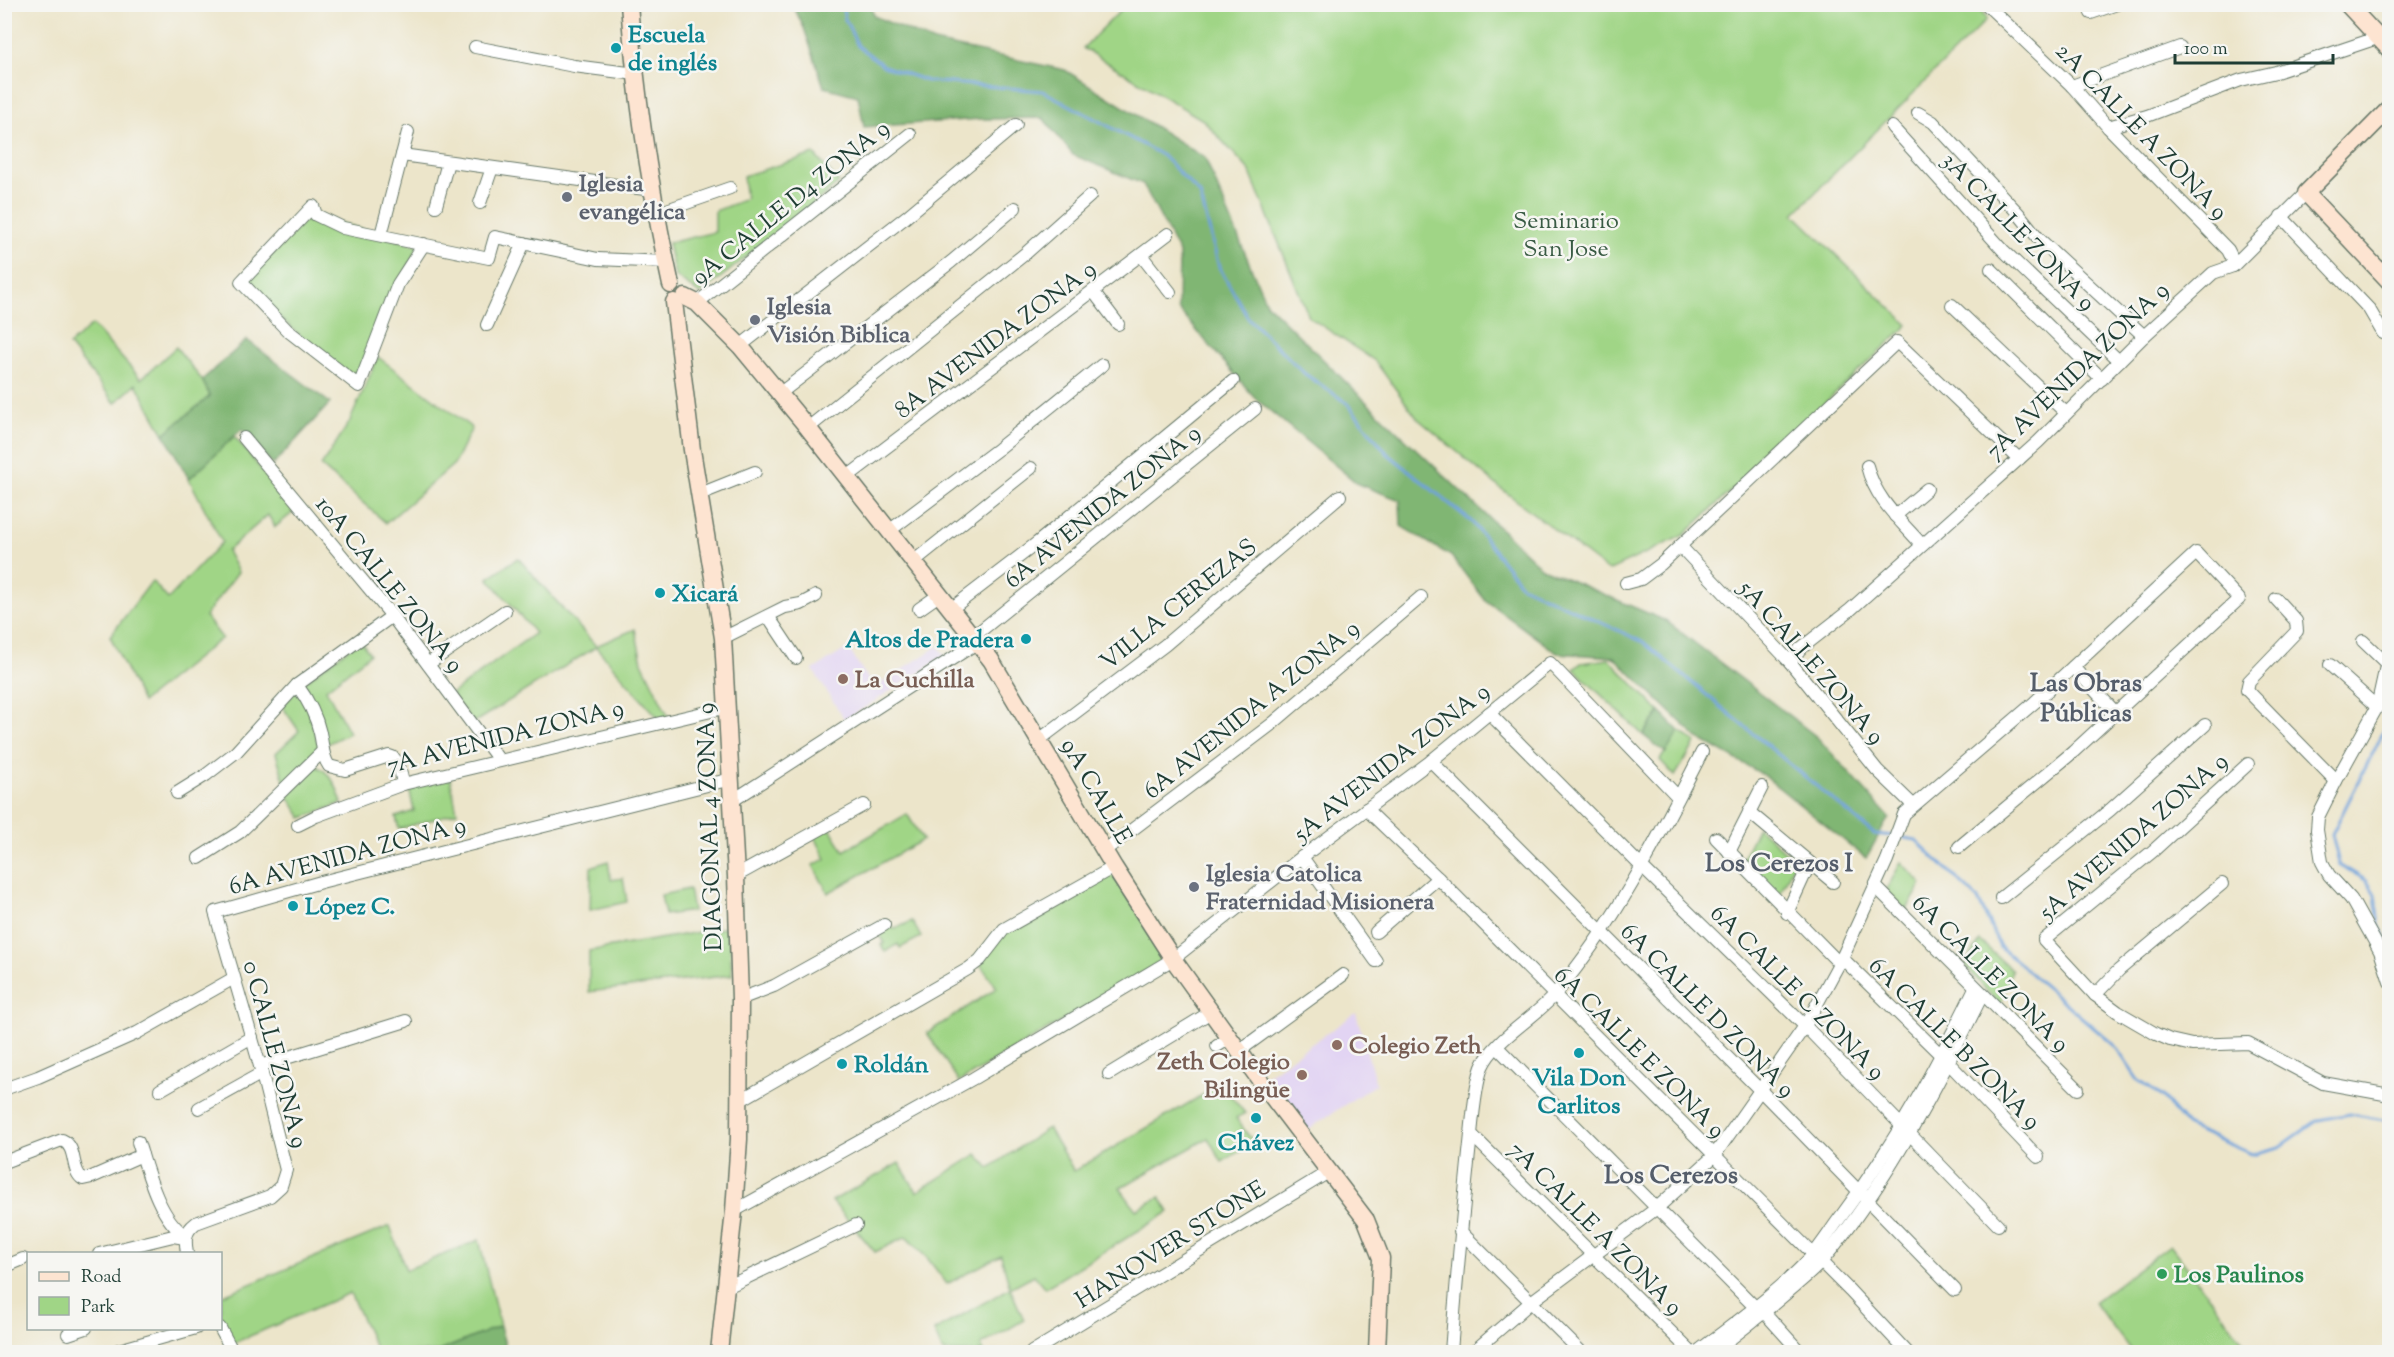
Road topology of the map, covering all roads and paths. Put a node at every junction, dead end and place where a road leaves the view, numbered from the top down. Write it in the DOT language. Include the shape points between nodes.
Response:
graph roads {
  1 [pos="630,4"];
  2 [pos="1986,4"];
  3 [pos="2117,4"];
  4 [pos="2347,4"];
  5 [pos="2091,13"];
  6 [pos="2377,38"];
  7 [pos="2180,47"];
  8 [pos="475,48"];
  9 [pos="2390,50"];
  10 [pos="636,74"];
  11 [pos="2072,86"];
  12 [pos="2390,108"];
  13 [pos="1918,112"];
  14 [pos="1016,125"];
  15 [pos="1892,127"];
  16 [pos="2108,127"];
  17 [pos="408,132"];
  18 [pos="910,134"];
  19 [pos="402,155"];
  20 [pos="448,162"];
  21 [pos="492,168"];
  22 [pos="730,188"];
  23 [pos="652,190"];
  24 [pos="2306,193"];
  25 [pos="1090,196"];
  26 [pos="480,203"];
  27 [pos="436,206"];
  28 [pos="1015,208"];
  29 [pos="655,214"];
  30 [pos="2282,216"];
  31 [pos="1168,234"];
  32 [pos="381,235"];
  33 [pos="524,243"];
  34 [pos="424,244"];
  35 [pos="1141,255"];
  36 [pos="666,262"];
  37 [pos="2233,266"];
  38 [pos="1991,269"];
  39 [pos="2390,282"];
  40 [pos="1093,291"];
  41 [pos="1170,292"];
  42 [pos="685,301"];
  43 [pos="1952,305"];
  44 [pos="1118,324"];
  45 [pos="487,326"];
  46 [pos="2383,333"];
  47 [pos="2144,336"];
  48 [pos="740,346"];
  49 [pos="2119,361"];
  50 [pos="1102,365"];
  51 [pos="2102,379"];
  52 [pos="1233,381"];
  53 [pos="779,394"];
  54 [pos="1255,409"];
  55 [pos="2066,412"];
  56 [pos="808,428"];
  57 [pos="244,438"];
  58 [pos="2019,459"];
  59 [pos="1867,466"];
  60 [pos="1031,468"];
  61 [pos="755,472"];
  62 [pos="847,477"];
  63 [pos="1927,489"];
  64 [pos="700,494"];
  65 [pos="1340,496"];
  66 [pos="1895,516"];
  67 [pos="889,531"];
  68 [pos="1922,545"];
  69 [pos="1680,546"];
  70 [pos="913,562"];
  71 [pos="1626,583"];
  72 [pos="939,595"];
  73 [pos="816,596"];
  74 [pos="1421,597"];
  75 [pos="2276,599"];
  76 [pos="919,609"];
  77 [pos="951,609"];
  78 [pos="505,611"];
  79 [pos="392,615"];
  80 [pos="768,616"];
  81 [pos="723,638"];
  82 [pos="976,639"];
  83 [pos="2363,641"];
  84 [pos="796,658"];
  85 [pos="1790,662"];
  86 [pos="2388,663"];
  87 [pos="428,664"];
  88 [pos="2330,665"];
  89 [pos="2073,667"];
  90 [pos="297,685"];
  91 [pos="728,707"];
  92 [pos="2377,707"];
  93 [pos="1489,713"];
  94 [pos="2116,713"];
  95 [pos="2205,725"];
  96 [pos="1039,740"];
  97 [pos="322,751"];
  98 [pos="1702,752"];
  99 [pos="499,760"];
  100 [pos="1431,761"];
  101 [pos="2248,764"];
  102 [pos="731,779"];
  103 [pos="2336,781"];
  104 [pos="404,784"];
  105 [pos="1762,787"];
  106 [pos="177,793"];
  107 [pos="1678,797"];
  108 [pos="732,801"];
  109 [pos="864,805"];
  110 [pos="1913,805"];
  111 [pos="1366,809"];
  112 [pos="1749,813"];
  113 [pos="298,825"];
  114 [pos="1716,838"];
  115 [pos="1959,847"];
  116 [pos="1104,851"];
  117 [pos="1729,852"];
  118 [pos="1302,857"];
  119 [pos="199,858"];
  120 [pos="1809,865"];
  121 [pos="1114,867"];
  122 [pos="1642,867"];
  123 [pos="736,876"];
  124 [pos="1438,878"];
  125 [pos="1833,882"];
  126 [pos="2222,884"];
  127 [pos="1875,886"];
  128 [pos="2001,898"];
  129 [pos="215,912"];
  130 [pos="1787,913"];
  131 [pos="884,925"];
  132 [pos="1376,932"];
  133 [pos="1601,932"];
  134 [pos="1173,959"];
  135 [pos="1376,961"];
  136 [pos="1840,961"];
  137 [pos="1343,975"];
  138 [pos="234,978"];
  139 [pos="2390,982"];
  140 [pos="1979,991"];
  141 [pos="1555,995"];
  142 [pos="2095,995"];
  143 [pos="740,999"];
  144 [pos="1211,1012"];
  145 [pos="406,1021"];
  146 [pos="1805,1026"];
  147 [pos="252,1037"];
  148 [pos="1228,1045"];
  149 [pos="1498,1048"];
  150 [pos="1945,1060"];
  151 [pos="261,1069"];
  152 [pos="1109,1074"];
  153 [pos="4,1089"];
  154 [pos="2078,1089"];
  155 [pos="160,1090"];
  156 [pos="1761,1091"];
  157 [pos="2390,1095"];
  158 [pos="739,1101"];
  159 [pos="199,1107"];
  160 [pos="1905,1130"];
  161 [pos="1471,1134"];
  162 [pos="138,1142"];
  163 [pos="142,1155"];
  164 [pos="1714,1156"];
  165 [pos="2038,1156"];
  166 [pos="4,1162"];
  167 [pos="1330,1171"];
  168 [pos="1864,1196"];
  169 [pos="1657,1208"];
  170 [pos="734,1210"];
  171 [pos="855,1225"];
  172 [pos="1998,1225"];
  173 [pos="1460,1231"];
  174 [pos="185,1237"];
  175 [pos="107,1252"];
  176 [pos="188,1252"];
  177 [pos="1594,1255"];
  178 [pos="23,1259"];
  179 [pos="1817,1259"];
  180 [pos="4,1267"];
  181 [pos="725,1288"];
  182 [pos="1955,1290"];
  183 [pos="1531,1302"];
  184 [pos="1760,1310"];
  185 [pos="82,1330"];
  186 [pos="192,1330"];
  187 [pos="221,1330"];
  188 [pos="68,1334"];
  189 [pos="112,1353"];
  190 [pos="233,1353"];
  191 [pos="719,1353"];
  192 [pos="1032,1353"];
  193 [pos="1377,1353"];
  194 [pos="1450,1353"];
  195 [pos="1473,1353"];
  196 [pos="1581,1353"];
  197 [pos="1691,1353"];
  198 [pos="1698,1353"];
  199 [pos="1713,1353"];
  200 [pos="1800,1353"];
  201 [pos="1907,1353"];
  1 -- 10 [label="street"];
  2 -- 11 [label="street, 2A CALLE A ZONA 9"];
  3 -- 5 [label="street"];
  4 -- 6 [label="street"];
  6 -- 9 [label="street"];
  6 -- 16 [label="street"];
  7 -- 11 [label="street"];
  8 -- 10 [label="street"];
  10 -- 23 [label="street"];
  11 -- 16 [label="street, 2A CALLE A ZONA 9"];
  12 -- 24 [label="street, 7A AVENIDA ZONA 9"];
  13 -- 47 [label="street" via="1933,122 2039,239"];
  14 -- 48 [label="street" via="906,217"];
  15 -- 49 [label="street, 3A CALLE ZONA 9" via="2003,250"];
  16 -- 37 [label="street, 2A CALLE A ZONA 9" via="2228,250"];
  17 -- 19 [label="street"];
  18 -- 42 [label="street, 9A CALLE D4 ZONA 9"];
  19 -- 20 [label="street"];
  19 -- 32 [label="street"];
  20 -- 21 [label="street"];
  20 -- 27 [label="street"];
  21 -- 23 [label="street"];
  21 -- 26 [label="street"];
  22 -- 29 [label="street"];
  23 -- 29 [label="street"];
  24 -- 30 [label="street, 7A AVENIDA ZONA 9"];
  24 -- 39 [label="street"];
  25 -- 56 [label="street" via="1017,260"];
  28 -- 53 [label="street"];
  29 -- 36 [label="street"];
  30 -- 37 [label="street, 7A AVENIDA ZONA 9"];
  30 -- 46 [label="street" via="2363,302"];
  31 -- 35 [label="street, 8A AVENIDA ZONA 9"];
  32 -- 34 [label="street"];
  32 -- 34 [label="street" via="343,228 316,215 313,206 241,282 287,330 359,386 398,284"];
  33 -- 34 [label="street" via="495,237 489,258"];
  33 -- 36 [label="street" via="598,259"];
  33 -- 45 [label="street"];
  35 -- 40 [label="street, 8A AVENIDA ZONA 9"];
  35 -- 41 [label="street"];
  36 -- 42 [label="street, DIAGONAL 4 ZONA 9" via="671,285 666,293 669,299"];
  37 -- 47 [label="street, 7A AVENIDA ZONA 9" via="2213,273"];
  38 -- 51 [label="street"];
  40 -- 44 [label="street"];
  40 -- 62 [label="street, 8A AVENIDA ZONA 9"];
  42 -- 48 [label="street, 9A CALLE"];
  42 -- 64 [label="street, DIAGONAL 4 ZONA 9" via="692,450"];
  43 -- 55 [label="street"];
  47 -- 49 [label="street, 7A AVENIDA ZONA 9"];
  48 -- 53 [label="street, 9A CALLE"];
  49 -- 51 [label="street, 7A AVENIDA ZONA 9"];
  50 -- 67 [label="street" via="998,450"];
  51 -- 55 [label="street, 7A AVENIDA ZONA 9"];
  52 -- 77 [label="street"];
  53 -- 56 [label="street, 9A CALLE"];
  54 -- 82 [label="street, 6A AVENIDA ZONA 9"];
  55 -- 58 [label="street, 7A AVENIDA ZONA 9"];
  56 -- 62 [label="street, 9A CALLE"];
  57 -- 79 [label="street, 10A CALLE ZONA 9"];
  58 -- 68 [label="street, 7A AVENIDA ZONA 9"];
  58 -- 69 [label="street" via="1897,342"];
  59 -- 66 [label="street" via="1878,495"];
  60 -- 70 [label="street"];
  61 -- 64 [label="street"];
  62 -- 67 [label="street, 9A CALLE"];
  63 -- 66 [label="street"];
  64 -- 81 [label="street, DIAGONAL 4 ZONA 9"];
  65 -- 96 [label="street, VILLA CEREZAS" via="1165,645"];
  66 -- 68 [label="street"];
  67 -- 70 [label="street, 9A CALLE"];
  68 -- 85 [label="street, 7A AVENIDA ZONA 9" via="1800,649"];
  69 -- 71 [label="street" via="1650,573"];
  69 -- 85 [label="street, 5A CALLE ZONA 9"];
  70 -- 72 [label="street, 9A CALLE"];
  72 -- 76 [label="street"];
  72 -- 77 [label="street, 9A CALLE"];
  73 -- 80 [label="street"];
  74 -- 116 [label="street, 6A AVENIDA A ZONA 9" via="1272,724"];
  75 -- 103 [label="street" via="2296,621 2297,631 2246,687"];
  77 -- 82 [label="street, 9A CALLE"];
  78 -- 87 [label="street"];
  79 -- 87 [label="street, 10A CALLE ZONA 9"];
  79 -- 90 [label="street"];
  80 -- 81 [label="street"];
  80 -- 84 [label="street"];
  81 -- 91 [label="street, DIAGONAL 4 ZONA 9"];
  82 -- 96 [label="street, 9A CALLE"];
  82 -- 108 [label="street, 6A AVENIDA ZONA 9"];
  83 -- 86 [label="street"];
  85 -- 110 [label="street, 5A CALLE ZONA 9" via="1876,770"];
  86 -- 92 [label="street"];
  87 -- 99 [label="street, 10A CALLE ZONA 9"];
  88 -- 92 [label="street"];
  89 -- 94 [label="street"];
  89 -- 94 [label="street" via="2196,553 2238,599"];
  89 -- 110 [label="street"];
  90 -- 97 [label="street" via="312,708"];
  90 -- 106 [label="street" via="236,752"];
  91 -- 99 [label="street, 7A AVENIDA ZONA 9"];
  91 -- 102 [label="street, DIAGONAL 4 ZONA 9"];
  92 -- 103 [label="street"];
  93 -- 100 [label="street, 5A AVENIDA ZONA 9"];
  93 -- 107 [label="street, 5A AVENIDA ZONA 9" via="1550,663"];
  93 -- 122 [label="street, 6A CALLE C ZONA 9"];
  94 -- 115 [label="street"];
  95 -- 128 [label="street" via="2110,810"];
  96 -- 116 [label="street, 9A CALLE"];
  97 -- 104 [label="street" via="329,766 338,770 394,756"];
  97 -- 119 [label="street" via="240,832"];
  98 -- 107 [label="street"];
  99 -- 104 [label="street, 7A AVENIDA ZONA 9"];
  100 -- 111 [label="street, 5A AVENIDA ZONA 9"];
  100 -- 133 [label="street, 6A CALLE D ZONA 9"];
  101 -- 142 [label="street, 5A AVENIDA ZONA 9" via="2153,851 2044,940"];
  102 -- 108 [label="street, DIAGONAL 4 ZONA 9"];
  102 -- 129 [label="street, 6A AVENIDA ZONA 9"];
  103 -- 139 [label="street" via="2317,822 2322,862 2351,899 2380,951"];
  104 -- 113 [label="street, 7A AVENIDA ZONA 9"];
  105 -- 112 [label="street"];
  107 -- 122 [label="street"];
  108 -- 123 [label="street, DIAGONAL 4 ZONA 9"];
  109 -- 123 [label="street"];
  110 -- 127 [label="street" via="1904,814"];
  111 -- 118 [label="street, 5A AVENIDA ZONA 9"];
  111 -- 124 [label="street, 6A CALLE E ZONA 9"];
  112 -- 117 [label="street"];
  112 -- 120 [label="street"];
  114 -- 117 [label="street, 6A CALLE B ZONA 9"];
  116 -- 121 [label="street, 9A CALLE"];
  117 -- 130 [label="street, 6A CALLE B ZONA 9"];
  118 -- 134 [label="street, 5A AVENIDA ZONA 9"];
  118 -- 135 [label="street"];
  120 -- 125 [label="street"];
  120 -- 130 [label="street"];
  121 -- 134 [label="street, 9A CALLE"];
  121 -- 158 [label="street" via="1004,929 968,969"];
  122 -- 133 [label="street"];
  122 -- 146 [label="street, 6A CALLE C ZONA 9"];
  123 -- 143 [label="street, DIAGONAL 4 ZONA 9"];
  124 -- 132 [label="street"];
  124 -- 141 [label="street, 6A CALLE E ZONA 9"];
  126 -- 142 [label="street" via="2119,970"];
  127 -- 136 [label="street"];
  127 -- 140 [label="street, 6A CALLE ZONA 9"];
  129 -- 138 [label="street, 0 CALLE ZONA 9"];
  130 -- 136 [label="street, 6A CALLE B ZONA 9"];
  131 -- 143 [label="street" via="774,987"];
  133 -- 141 [label="street"];
  133 -- 156 [label="street, 6A CALLE D ZONA 9"];
  134 -- 144 [label="street, 9A CALLE"];
  134 -- 170 [label="street, 5A AVENIDA ZONA 9" via="974,1078"];
  136 -- 146 [label="street"];
  136 -- 150 [label="street, 6A CALLE B ZONA 9"];
  137 -- 148 [label="street"];
  138 -- 147 [label="street, 0 CALLE ZONA 9"];
  138 -- 153 [label="street" via="137,1033"];
  140 -- 150 [label="street"];
  140 -- 154 [label="street, 6A CALLE ZONA 9"];
  141 -- 149 [label="street"];
  141 -- 164 [label="street, 6A CALLE E ZONA 9"];
  142 -- 157 [label="street" via="2170,1040 2203,1046 2248,1043 2323,1083"];
  143 -- 158 [label="street, DIAGONAL 4 ZONA 9"];
  144 -- 148 [label="street, 9A CALLE"];
  144 -- 152 [label="street"];
  145 -- 151 [label="street"];
  146 -- 156 [label="street"];
  146 -- 160 [label="street, 6A CALLE C ZONA 9"];
  147 -- 151 [label="street, 0 CALLE ZONA 9"];
  147 -- 155 [label="street"];
  148 -- 167 [label="street, 9A CALLE"];
  149 -- 161 [label="street" via="1481,1070"];
  149 -- 169 [label="street"];
  150 -- 160 [label="street"];
  150 -- 165 [label="street, 6A CALLE B ZONA 9"];
  151 -- 159 [label="street"];
  151 -- 174 [label="street, 0 CALLE ZONA 9" via="284,1160 285,1179 270,1196 196,1223"];
  156 -- 164 [label="street"];
  156 -- 168 [label="street, 6A CALLE D ZONA 9"];
  158 -- 170 [label="street, DIAGONAL 4 ZONA 9"];
  160 -- 168 [label="street"];
  160 -- 172 [label="street, 6A CALLE C ZONA 9"];
  161 -- 173 [label="street"];
  161 -- 177 [label="street, 7A CALLE A ZONA 9"];
  162 -- 163 [label="street"];
  163 -- 166 [label="street" via="83,1179 78,1175 70,1147 62,1140"];
  163 -- 174 [label="street" via="170,1221"];
  164 -- 169 [label="street"];
  164 -- 179 [label="street, 6A CALLE E ZONA 9"];
  167 -- 192 [label="street, HANOVER STONE"];
  167 -- 193 [label="street, 9A CALLE" via="1366,1220 1379,1248 1382,1264"];
  168 -- 179 [label="street"];
  168 -- 182 [label="street, 6A CALLE D ZONA 9"];
  169 -- 177 [label="street"];
  169 -- 184 [label="street"];
  170 -- 181 [label="street, DIAGONAL 4 ZONA 9"];
  171 -- 181 [label="street"];
  173 -- 183 [label="street"];
  173 -- 194 [label="street"];
  174 -- 175 [label="street" via="173,1236"];
  174 -- 176 [label="street"];
  177 -- 183 [label="street"];
  177 -- 197 [label="street, 7A CALLE A ZONA 9"];
  178 -- 180 [label="street"];
  179 -- 184 [label="street"];
  179 -- 201 [label="street, 6A CALLE E ZONA 9"];
  181 -- 191 [label="street, DIAGONAL 4 ZONA 9"];
  183 -- 195 [label="street"];
  183 -- 196 [label="street"];
  184 -- 198 [label="street"];
  184 -- 199 [label="street"];
  184 -- 200 [label="street"];
  185 -- 188 [label="street"];
  186 -- 189 [label="street"];
  187 -- 190 [label="street"];
}
